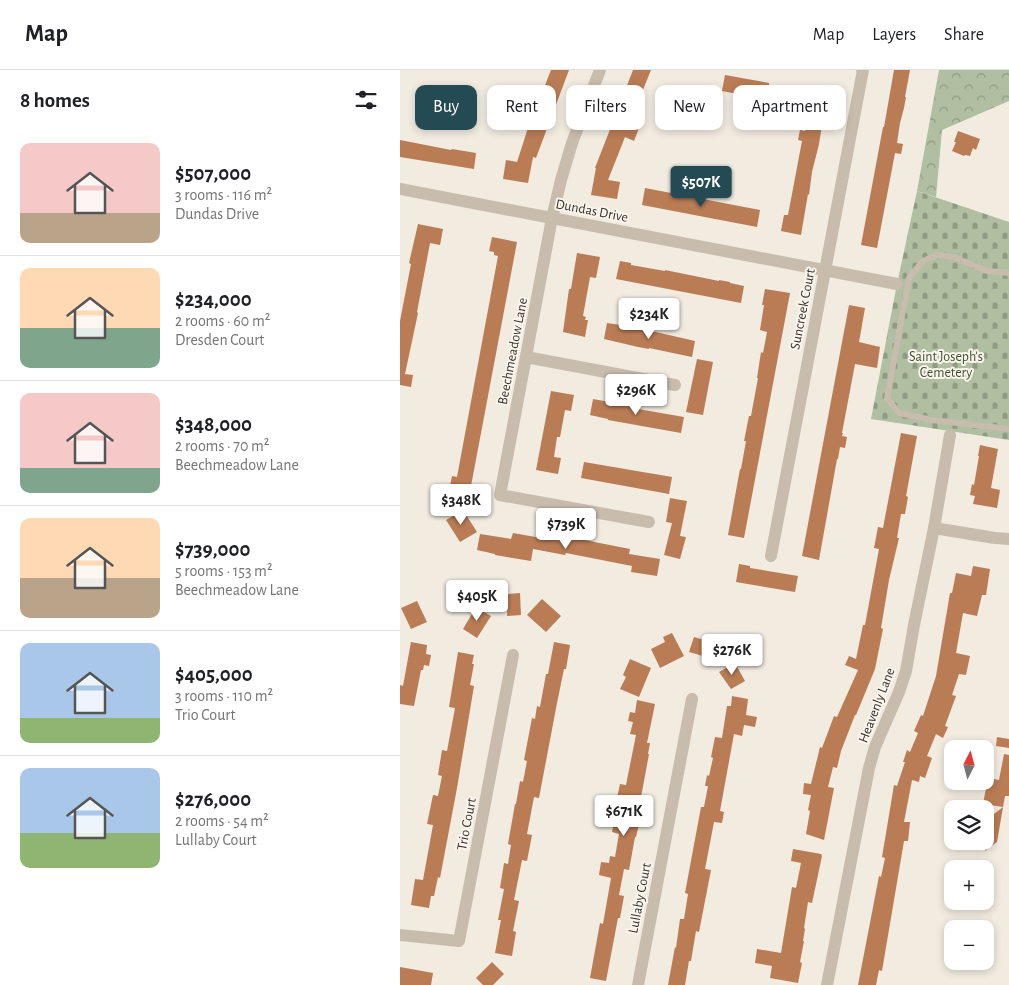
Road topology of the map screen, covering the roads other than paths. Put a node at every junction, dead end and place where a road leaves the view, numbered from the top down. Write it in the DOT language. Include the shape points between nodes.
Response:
graph roads {
  1 [pos="600,70"];
  2 [pos="862,70"];
  3 [pos="400,189"];
  4 [pos="552,218"];
  5 [pos="825,270"];
  6 [pos="1009,273"];
  7 [pos="897,284"];
  8 [pos="526,357"];
  9 [pos="675,385"];
  10 [pos="1009,429"];
  11 [pos="950,435"];
  12 [pos="649,522"];
  13 [pos="934,528"];
  14 [pos="1009,539"];
  15 [pos="771,556"];
  16 [pos="513,655"];
  17 [pos="692,699"];
  18 [pos="400,935"];
  19 [pos="638,985"];
  20 [pos="827,985"];
  1 -- 4 [label="street, Beechmeadow Lane" via="572,143"];
  2 -- 5 [label="street, Suncreek Court"];
  3 -- 4 [label="street, Dundas Drive"];
  4 -- 5 [label="street, Dundas Drive"];
  4 -- 8 [label="street, Beechmeadow Lane"];
  5 -- 7 [label="street, Dundas Drive"];
  5 -- 15 [label="street, Suncreek Court"];
  6 -- 10 [label="lane" via="987,270 954,257 937,255 923,261 909,278 887,398 899,413"];
  8 -- 9 [label="street"];
  8 -- 12 [label="street, Beechmeadow Lane" via="500,495"];
  11 -- 13 [label="street, Heavenly Lane"];
  13 -- 14 [label="street"];
  13 -- 20 [label="street, Heavenly Lane" via="906,671 868,768"];
  16 -- 18 [label="street, Trio Court" via="459,942"];
  17 -- 19 [label="street, Lullaby Court"];
}
